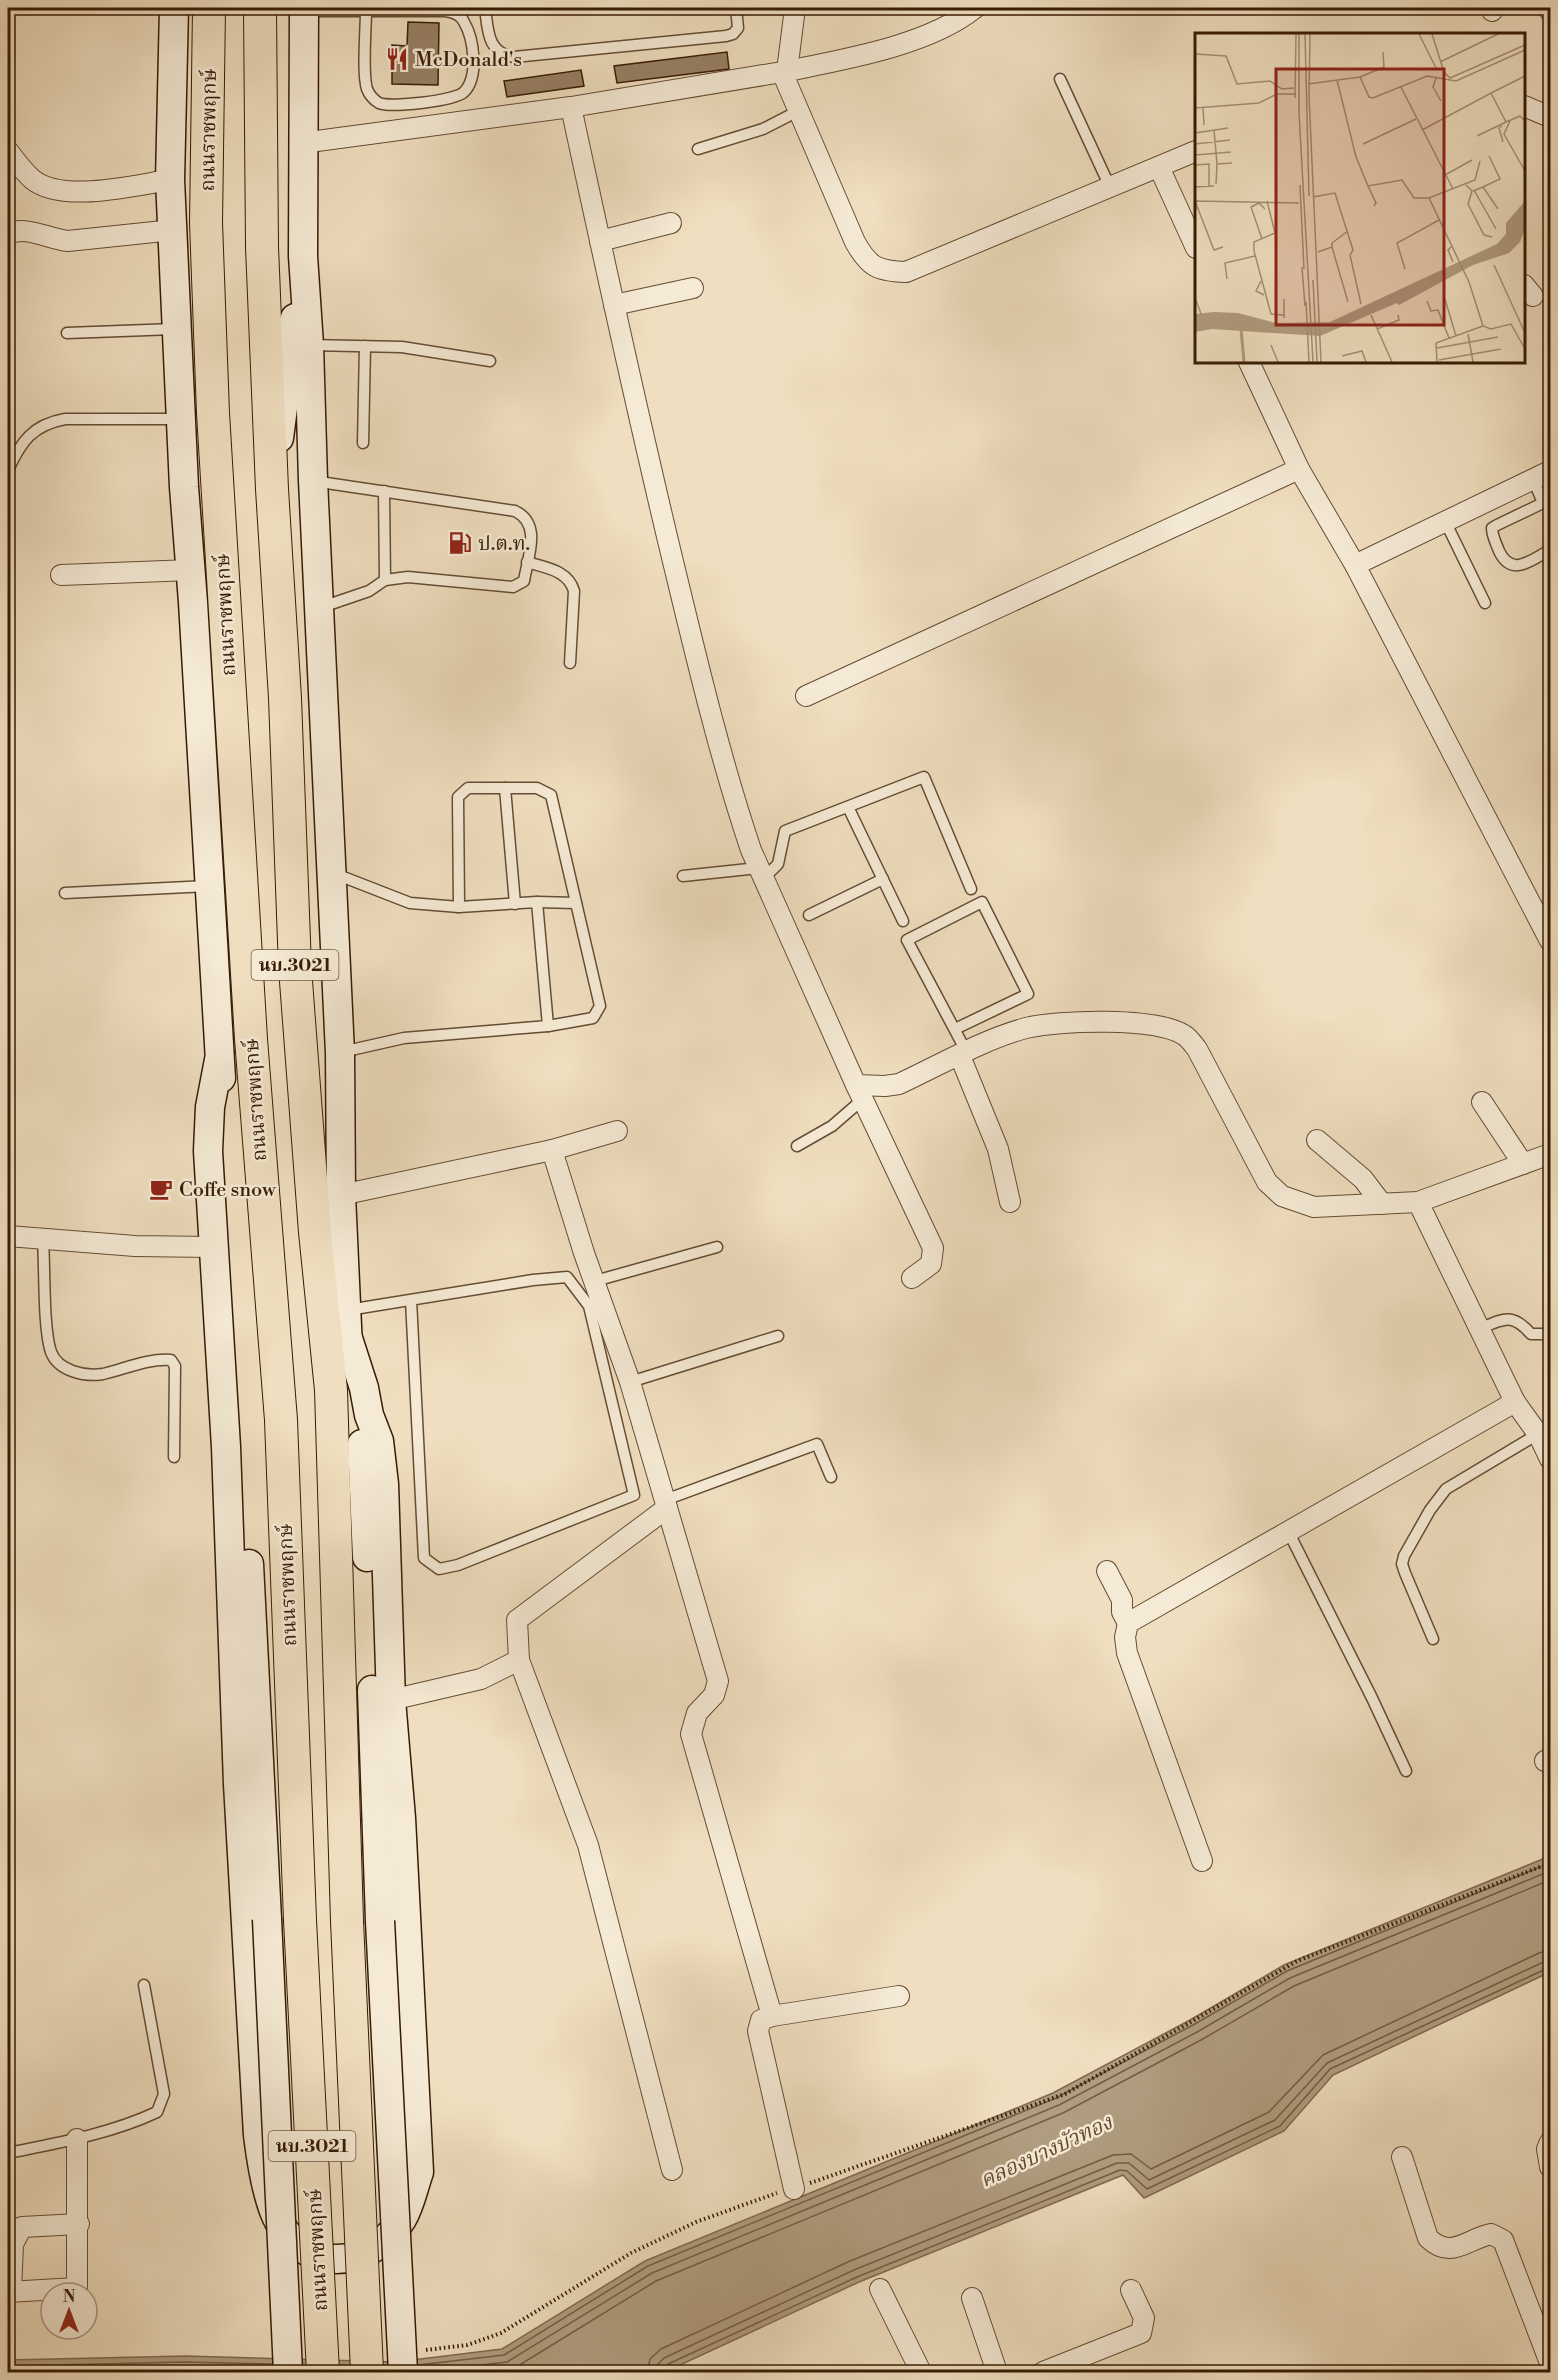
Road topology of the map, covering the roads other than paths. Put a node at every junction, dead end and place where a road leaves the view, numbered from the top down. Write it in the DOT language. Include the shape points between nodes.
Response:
graph roads {
  1 [pos="174,8"];
  2 [pos="209,8"];
  3 [pos="260,8"];
  4 [pos="485,8"];
  5 [pos="736,8"];
  6 [pos="795,8"];
  7 [pos="304,9"];
  8 [pos="366,9"];
  9 [pos="966,11"];
  10 [pos="784,71"];
  11 [pos="1060,79"];
  12 [pos="571,107"];
  13 [pos="800,110"];
  14 [pos="302,143"];
  15 [pos="699,149"];
  16 [pos="8,150"];
  17 [pos="1195,152"];
  18 [pos="1159,167"];
  19 [pos="170,180"];
  20 [pos="1110,187"];
  21 [pos="671,223"];
  22 [pos="173,230"];
  23 [pos="8,234"];
  24 [pos="600,241"];
  25 [pos="1195,244"];
  26 [pos="303,256"];
  27 [pos="693,288"];
  28 [pos="614,306"];
  29 [pos="178,329"];
  30 [pos="67,333"];
  31 [pos="309,345"];
  32 [pos="365,346"];
  33 [pos="490,361"];
  34 [pos="1249,363"];
  35 [pos="213,413"];
  36 [pos="183,419"];
  37 [pos="363,443"];
  38 [pos="1299,469"];
  39 [pos="8,470"];
  40 [pos="1542,475"];
  41 [pos="313,480"];
  42 [pos="272,489"];
  43 [pos="384,491"];
  44 [pos="1547,501"];
  45 [pos="1445,521"];
  46 [pos="1551,550"];
  47 [pos="527,562"];
  48 [pos="1354,565"];
  49 [pos="191,570"];
  50 [pos="61,575"];
  51 [pos="385,580"];
  52 [pos="193,602"];
  53 [pos="1485,603"];
  54 [pos="320,608"];
  55 [pos="570,663"];
  56 [pos="806,696"];
  57 [pos="505,788"];
  58 [pos="848,807"];
  59 [pos="332,873"];
  60 [pos="761,873"];
  61 [pos="683,876"];
  62 [pos="883,879"];
  63 [pos="208,886"];
  64 [pos="972,889"];
  65 [pos="65,893"];
  66 [pos="537,902"];
  67 [pos="576,903"];
  68 [pos="515,904"];
  69 [pos="459,908"];
  70 [pos="809,915"];
  71 [pos="903,921"];
  72 [pos="1551,941"];
  73 [pos="548,1026"];
  74 [pos="955,1029"];
  75 [pos="340,1053"];
  76 [pos="964,1054"];
  77 [pos="219,1060"];
  78 [pos="859,1093"];
  79 [pos="1482,1102"];
  80 [pos="617,1131"];
  81 [pos="1317,1140"];
  82 [pos="797,1146"];
  83 [pos="552,1150"];
  84 [pos="1551,1154"];
  85 [pos="1523,1164"];
  86 [pos="341,1195"];
  87 [pos="1010,1202"];
  88 [pos="1418,1202"];
  89 [pos="1382,1204"];
  90 [pos="8,1236"];
  91 [pos="43,1240"];
  92 [pos="212,1247"];
  93 [pos="717,1247"];
  94 [pos="912,1278"];
  95 [pos="595,1281"];
  96 [pos="411,1300"];
  97 [pos="345,1320"];
  98 [pos="1479,1329"];
  99 [pos="1551,1334"];
  100 [pos="778,1335"];
  101 [pos="630,1382"];
  102 [pos="1515,1402"];
  103 [pos="1538,1434"];
  104 [pos="174,1457"];
  105 [pos="1551,1459"];
  106 [pos="831,1477"];
  107 [pos="666,1504"];
  108 [pos="1288,1533"];
  109 [pos="1107,1570"];
  110 [pos="1128,1623"];
  111 [pos="1433,1639"];
  112 [pos="519,1660"];
  113 [pos="391,1700"];
  114 [pos="1406,1771"];
  115 [pos="1202,1861"];
  116 [pos="144,1985"];
  117 [pos="899,1996"];
  118 [pos="772,2016"];
  119 [pos="77,2139"];
  120 [pos="1551,2142"];
  121 [pos="8,2153"];
  122 [pos="1402,2157"];
  123 [pos="1551,2167"];
  124 [pos="672,2169"];
  125 [pos="794,2188"];
  126 [pos="79,2224"];
  127 [pos="76,2281"];
  128 [pos="880,2289"];
  129 [pos="1131,2290"];
  130 [pos="39,2291"];
  131 [pos="9,2292"];
  132 [pos="972,2298"];
  133 [pos="410,2362"];
  134 [pos="1551,2363"];
  135 [pos="278,2370"];
  136 [pos="323,2373"];
  137 [pos="367,2373"];
  138 [pos="921,2373"];
  139 [pos="997,2373"];
  140 [pos="1043,2373"];
  1 -- 19 [label="main road, ถนนราชพฤกษ์ / นบ.3021"];
  2 -- 35 [label="main road, ถนนราชพฤกษ์ / นบ.3021" via="207,223"];
  3 -- 42 [label="main road, นบ.3021" via="262,247"];
  4 -- 5 [label="lane" via="489,40 504,56 514,57 726,36 738,28"];
  6 -- 10 [label="street"];
  7 -- 8 [label="lane"];
  7 -- 14 [label="main road, นบ.3021"];
  8 -- 8 [label="lane" via="367,88 380,104 457,97 465,91 474,59 464,20 445,11"];
  9 -- 10 [label="street" via="921,38"];
  10 -- 12 [label="street"];
  10 -- 13 [label="street"];
  11 -- 20 [label="lane"];
  12 -- 14 [label="street"];
  12 -- 24 [label="street"];
  13 -- 15 [label="lane" via="764,129"];
  13 -- 20 [label="street" via="855,242 865,260 883,271 906,272"];
  14 -- 26 [label="main road, นบ.3021"];
  16 -- 19 [label="street" via="33,180 53,189 76,193"];
  17 -- 18 [label="street"];
  18 -- 20 [label="street"];
  18 -- 25 [label="street"];
  19 -- 22 [label="main road, ถนนราชพฤกษ์ / นบ.3021"];
  21 -- 24 [label="street"];
  22 -- 23 [label="street" via="68,241 51,240 28,231"];
  22 -- 29 [label="main road, ถนนราชพฤกษ์ / นบ.3021"];
  24 -- 28 [label="street"];
  26 -- 31 [label="main road, นบ.3021"];
  26 -- 42 [label="main road"];
  27 -- 28 [label="street"];
  28 -- 60 [label="street" via="697,661 740,818"];
  29 -- 30 [label="lane"];
  29 -- 36 [label="main road, ถนนราชพฤกษ์ / นบ.3021"];
  31 -- 32 [label="lane"];
  31 -- 41 [label="main road, นบ.3021"];
  32 -- 33 [label="lane" via="402,346"];
  32 -- 37 [label="lane"];
  34 -- 38 [label="street"];
  35 -- 52 [label="main road"];
  35 -- 136 [label="main road, ถนนราชพฤกษ์ / นบ.3021, bridge" via="250,1039 281,1420 300,1920"];
  36 -- 39 [label="lane" via="48,422 34,429 19,445"];
  36 -- 49 [label="main road, ถนนราชพฤกษ์ / นบ.3021"];
  38 -- 48 [label="street"];
  38 -- 56 [label="street"];
  40 -- 44 [label="lane"];
  40 -- 45 [label="street"];
  41 -- 43 [label="lane"];
  41 -- 54 [label="main road, นบ.3021"];
  42 -- 137 [label="main road, นบ.3021, bridge" via="296,979 331,1390 347,1921"];
  43 -- 47 [label="lane" via="527,516 532,528"];
  43 -- 51 [label="lane"];
  44 -- 46 [label="lane" via="1497,525 1492,534 1510,566"];
  45 -- 48 [label="street"];
  45 -- 53 [label="lane"];
  47 -- 51 [label="lane" via="524,581 513,587 408,577"];
  47 -- 55 [label="lane" via="565,574 571,582 574,591"];
  48 -- 72 [label="street"];
  49 -- 50 [label="street"];
  49 -- 52 [label="main road, ถนนราชพฤกษ์ / นบ.3021"];
  51 -- 54 [label="lane" via="369,591"];
  52 -- 63 [label="main road, ถนนราชพฤกษ์ / นบ.3021"];
  54 -- 59 [label="main road, นบ.3021"];
  57 -- 67 [label="lane" via="537,788 551,795"];
  57 -- 68 [label="lane"];
  57 -- 69 [label="lane" via="468,788 458,797"];
  58 -- 60 [label="lane" via="785,831 778,864"];
  58 -- 62 [label="lane"];
  58 -- 64 [label="lane" via="924,777"];
  59 -- 69 [label="lane" via="410,903"];
  59 -- 75 [label="main road, นบ.3021"];
  60 -- 61 [label="lane"];
  60 -- 78 [label="street"];
  62 -- 70 [label="lane"];
  62 -- 71 [label="lane"];
  63 -- 65 [label="lane"];
  63 -- 77 [label="main road, ถนนราชพฤกษ์ / นบ.3021"];
  66 -- 67 [label="lane"];
  66 -- 68 [label="lane"];
  66 -- 73 [label="lane"];
  67 -- 73 [label="lane" via="600,1006 593,1018"];
  68 -- 69 [label="lane"];
  73 -- 75 [label="lane" via="404,1038"];
  74 -- 74 [label="lane" via="907,940 982,902 1028,994"];
  74 -- 76 [label="lane"];
  75 -- 86 [label="main road, นบ.3021"];
  76 -- 78 [label="street" via="899,1083"];
  76 -- 87 [label="street" via="998,1149"];
  76 -- 89 [label="street" via="1025,1029 1051,1023 1136,1024 1167,1029 1185,1036 1197,1049 1267,1182 1282,1196 1314,1207"];
  77 -- 92 [label="main road" via="210,1107 208,1151"];
  77 -- 135 [label="main road, ถนนราชพฤกษ์ / นบ.3021, bridge" via="267,1919"];
  78 -- 82 [label="lane" via="832,1126"];
  78 -- 94 [label="street" via="933,1248 931,1264"];
  79 -- 85 [label="street"];
  80 -- 83 [label="street"];
  81 -- 89 [label="street" via="1363,1179"];
  83 -- 86 [label="street"];
  83 -- 95 [label="street"];
  84 -- 85 [label="street"];
  85 -- 88 [label="street"];
  86 -- 97 [label="main road, นบ.3021"];
  88 -- 89 [label="street"];
  88 -- 98 [label="street"];
  90 -- 91 [label="street"];
  91 -- 92 [label="street"];
  91 -- 104 [label="lane" via="51,1353 60,1365 73,1372 100,1374 171,1360 175,1366"];
  92 -- 113 [label="main road" via="226,1447 238,1784 258,2135 274,2213 306,2251 326,2259 346,2260 373,2251 403,2218 419,2172"];
  93 -- 95 [label="lane"];
  95 -- 101 [label="street"];
  96 -- 96 [label="lane" via="567,1276 590,1306 634,1495 458,1565 439,1569 424,1558"];
  96 -- 97 [label="lane"];
  97 -- 113 [label="main road" via="379,1441 383,1473"];
  97 -- 133 [label="main road, นบ.3021, bridge" via="362,1441 380,1921"];
  98 -- 99 [label="lane" via="1510,1319 1521,1323 1531,1335"];
  98 -- 102 [label="street"];
  100 -- 101 [label="lane"];
  101 -- 107 [label="street"];
  102 -- 103 [label="street"];
  102 -- 108 [label="street"];
  103 -- 105 [label="street"];
  103 -- 111 [label="lane" via="1446,1490 1404,1556 1405,1573"];
  106 -- 107 [label="lane" via="817,1444"];
  107 -- 112 [label="street" via="517,1620"];
  107 -- 118 [label="street" via="718,1681 714,1695 697,1713 691,1734"];
  108 -- 110 [label="street"];
  108 -- 114 [label="lane"];
  109 -- 110 [label="street"];
  110 -- 115 [label="street" via="1127,1653"];
  112 -- 113 [label="street" via="482,1679"];
  112 -- 124 [label="street" via="588,1845"];
  116 -- 119 [label="lane" via="164,2094 157,2112"];
  117 -- 118 [label="street"];
  118 -- 125 [label="street" via="761,2020 758,2031"];
  119 -- 121 [label="lane"];
  119 -- 126 [label="street"];
  120 -- 123 [label="street" via="1547,2149"];
  122 -- 134 [label="street" via="1428,2238 1437,2247 1451,2250 1491,2234 1503,2240"];
  126 -- 127 [label="street"];
  126 -- 131 [label="street" via="22,2227 13,2244"];
  128 -- 138 [label="street"];
  129 -- 140 [label="street" via="1144,2318 1142,2333"];
  130 -- 131 [label="street"];
  132 -- 139 [label="street"];
}
